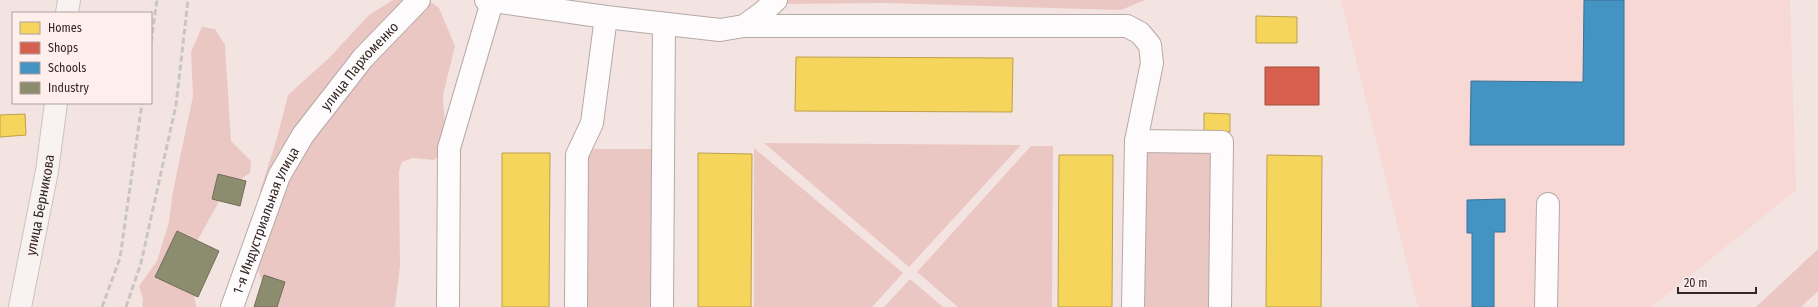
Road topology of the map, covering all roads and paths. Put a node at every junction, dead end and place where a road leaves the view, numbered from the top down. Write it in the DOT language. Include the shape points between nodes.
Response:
graph roads {
  1 [pos="69,0"];
  2 [pos="419,0"];
  3 [pos="776,0"];
  4 [pos="489,1"];
  5 [pos="67,12"];
  6 [pos="606,17"];
  7 [pos="664,25"];
  8 [pos="744,26"];
  9 [pos="56,104"];
  10 [pos="303,135"];
  11 [pos="1136,141"];
  12 [pos="1548,204"];
  13 [pos="20,307"];
  14 [pos="232,307"];
  15 [pos="448,307"];
  16 [pos="576,307"];
  17 [pos="662,307"];
  18 [pos="1132,307"];
  19 [pos="1220,307"];
  20 [pos="1546,307"];
  1 -- 5 [label="main road"];
  2 -- 10 [label="street, улица Пархоменко" via="363,58"];
  3 -- 8 [label="street"];
  4 -- 6 [label="street"];
  4 -- 15 [label="street" via="449,148"];
  6 -- 7 [label="street"];
  6 -- 16 [label="street" via="592,123 577,154"];
  7 -- 8 [label="street" via="720,30"];
  7 -- 17 [label="street"];
  8 -- 11 [label="street" via="1127,26 1140,33 1150,45 1152,63"];
  9 -- 13 [label="main road, улица Берникова" via="47,171"];
  10 -- 14 [label="street, 1-я Индустриальная улица" via="279,176"];
  11 -- 18 [label="street"];
  11 -- 19 [label="street" via="1222,142"];
  12 -- 20 [label="street"];
}
